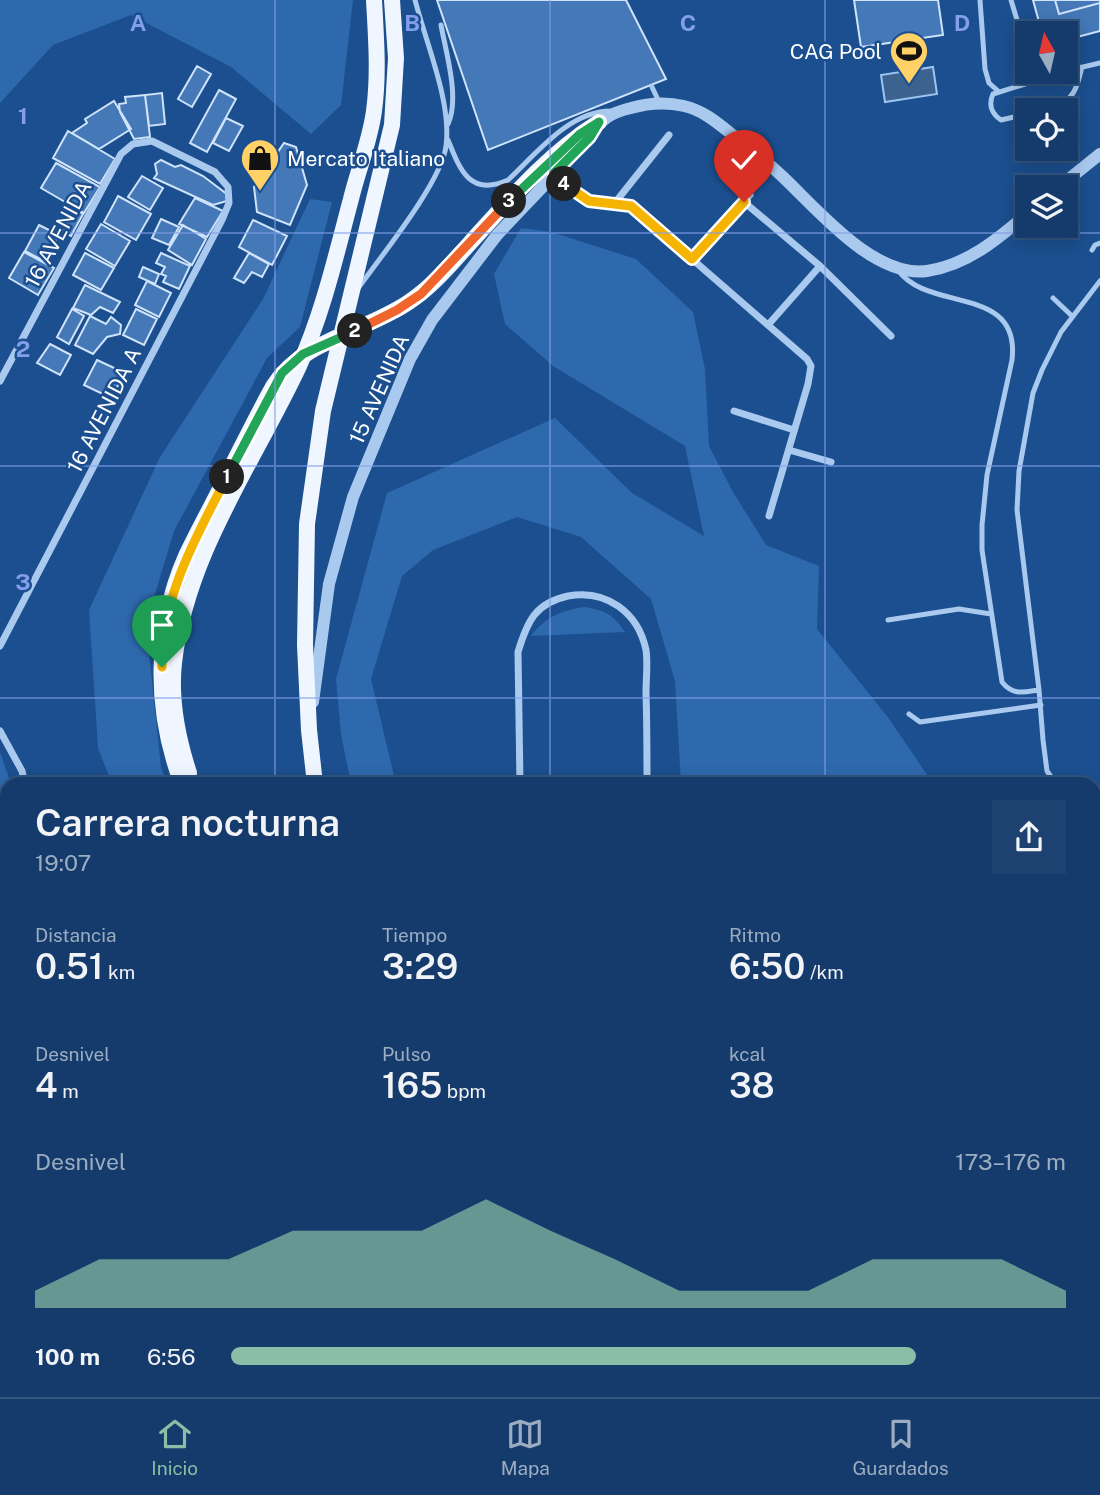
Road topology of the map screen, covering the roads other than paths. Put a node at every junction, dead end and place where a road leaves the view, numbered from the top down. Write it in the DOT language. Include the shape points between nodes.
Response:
graph roads {
  1 [pos="374,0"];
  2 [pos="392,0"];
  3 [pos="415,0"];
  4 [pos="980,0"];
  5 [pos="1011,0"];
  6 [pos="1017,21"];
  7 [pos="441,25"];
  8 [pos="1100,63"];
  9 [pos="1082,66"];
  10 [pos="1078,67"];
  11 [pos="1022,84"];
  12 [pos="652,86"];
  13 [pos="998,91"];
  14 [pos="1072,98"];
  15 [pos="660,104"];
  16 [pos="621,110"];
  17 [pos="1015,117"];
  18 [pos="596,124"];
  19 [pos="446,127"];
  20 [pos="669,135"];
  21 [pos="447,136"];
  22 [pos="1099,158"];
  23 [pos="554,173"];
  24 [pos="1076,175"];
  25 [pos="228,187"];
  26 [pos="750,195"];
  27 [pos="744,202"];
  28 [pos="614,204"];
  29 [pos="1015,224"];
  30 [pos="692,259"];
  31 [pos="820,266"];
  32 [pos="897,269"];
  33 [pos="1100,281"];
  34 [pos="352,298"];
  35 [pos="1053,298"];
  36 [pos="1072,316"];
  37 [pos="768,325"];
  38 [pos="891,336"];
  39 [pos="0,381"];
  40 [pos="734,411"];
  41 [pos="794,430"];
  42 [pos="789,450"];
  43 [pos="831,462"];
  44 [pos="769,516"];
  45 [pos="991,614"];
  46 [pos="888,620"];
  47 [pos="0,646"];
  48 [pos="1039,690"];
  49 [pos="1041,705"];
  50 [pos="909,714"];
  51 [pos="0,730"];
  52 [pos="309,730"];
  53 [pos="23,777"];
  54 [pos="180,777"];
  55 [pos="190,777"];
  56 [pos="314,777"];
  57 [pos="520,777"];
  58 [pos="648,777"];
  59 [pos="1051,777"];
  1 -- 55 [label="main road" via="374,113 326,294 300,364 191,585 180,625 174,704"];
  2 -- 34 [label="main road" via="396,58 392,125"];
  3 -- 19 [label="lane" via="444,103"];
  4 -- 13 [label="lane" via="985,69 989,83"];
  5 -- 6 [label="lane"];
  7 -- 19 [label="lane" via="453,97"];
  8 -- 9 [label="lane"];
  9 -- 10 [label="lane"];
  9 -- 14 [label="lane"];
  11 -- 13 [label="lane"];
  12 -- 15 [label="lane"];
  13 -- 17 [label="lane" via="990,99 995,116 1001,120"];
  15 -- 16 [label="street, 15 AVENIDA"];
  15 -- 32 [label="street, 15 AVENIDA" via="686,106 710,117 854,242"];
  16 -- 18 [label="street, 15 AVENIDA"];
  16 -- 21 [label="lane" via="582,117 499,184 480,185 464,174"];
  18 -- 23 [label="street, 15 AVENIDA" via="590,137"];
  18 -- 54 [label="main road" via="515,194 421,294 362,328 303,354 282,373 187,555 165,623 165,729"];
  19 -- 21 [label="lane"];
  20 -- 28 [label="street"];
  21 -- 34 [label="lane" via="431,184"];
  22 -- 24 [label="street"];
  23 -- 28 [label="street" via="589,201"];
  23 -- 52 [label="street, 15 AVENIDA" via="497,235 432,320 395,392 353,497 329,584"];
  25 -- 39 [label="street, 16 AVENIDA" via="215,172 152,141 133,144 121,154"];
  25 -- 47 [label="street, 16 AVENIDA A" via="229,203 222,220"];
  26 -- 27 [label="street"];
  27 -- 30 [label="street"];
  27 -- 31 [label="street"];
  28 -- 30 [label="street" via="631,206"];
  29 -- 32 [label="street" via="984,250 926,271"];
  30 -- 37 [label="street"];
  31 -- 37 [label="street"];
  31 -- 38 [label="street"];
  32 -- 45 [label="lane" via="921,288 989,309 1011,336 1012,360 983,501 982,550"];
  33 -- 36 [label="lane"];
  34 -- 52 [label="main road" via="323,411 307,524"];
  35 -- 36 [label="lane"];
  36 -- 48 [label="lane" via="1033,393 1019,471 1021,561"];
  37 -- 41 [label="street" via="811,366"];
  40 -- 41 [label="street"];
  41 -- 42 [label="street"];
  42 -- 43 [label="street"];
  42 -- 44 [label="street"];
  45 -- 46 [label="lane" via="959,609"];
  45 -- 48 [label="lane" via="1002,682 1018,693"];
  48 -- 49 [label="lane"];
  49 -- 50 [label="lane" via="920,722"];
  49 -- 59 [label="lane"];
  51 -- 53 [label="street"];
  52 -- 56 [label="main road"];
  57 -- 58 [label="street" via="518,652 529,620 552,600 587,594 622,607 646,650"];
}
